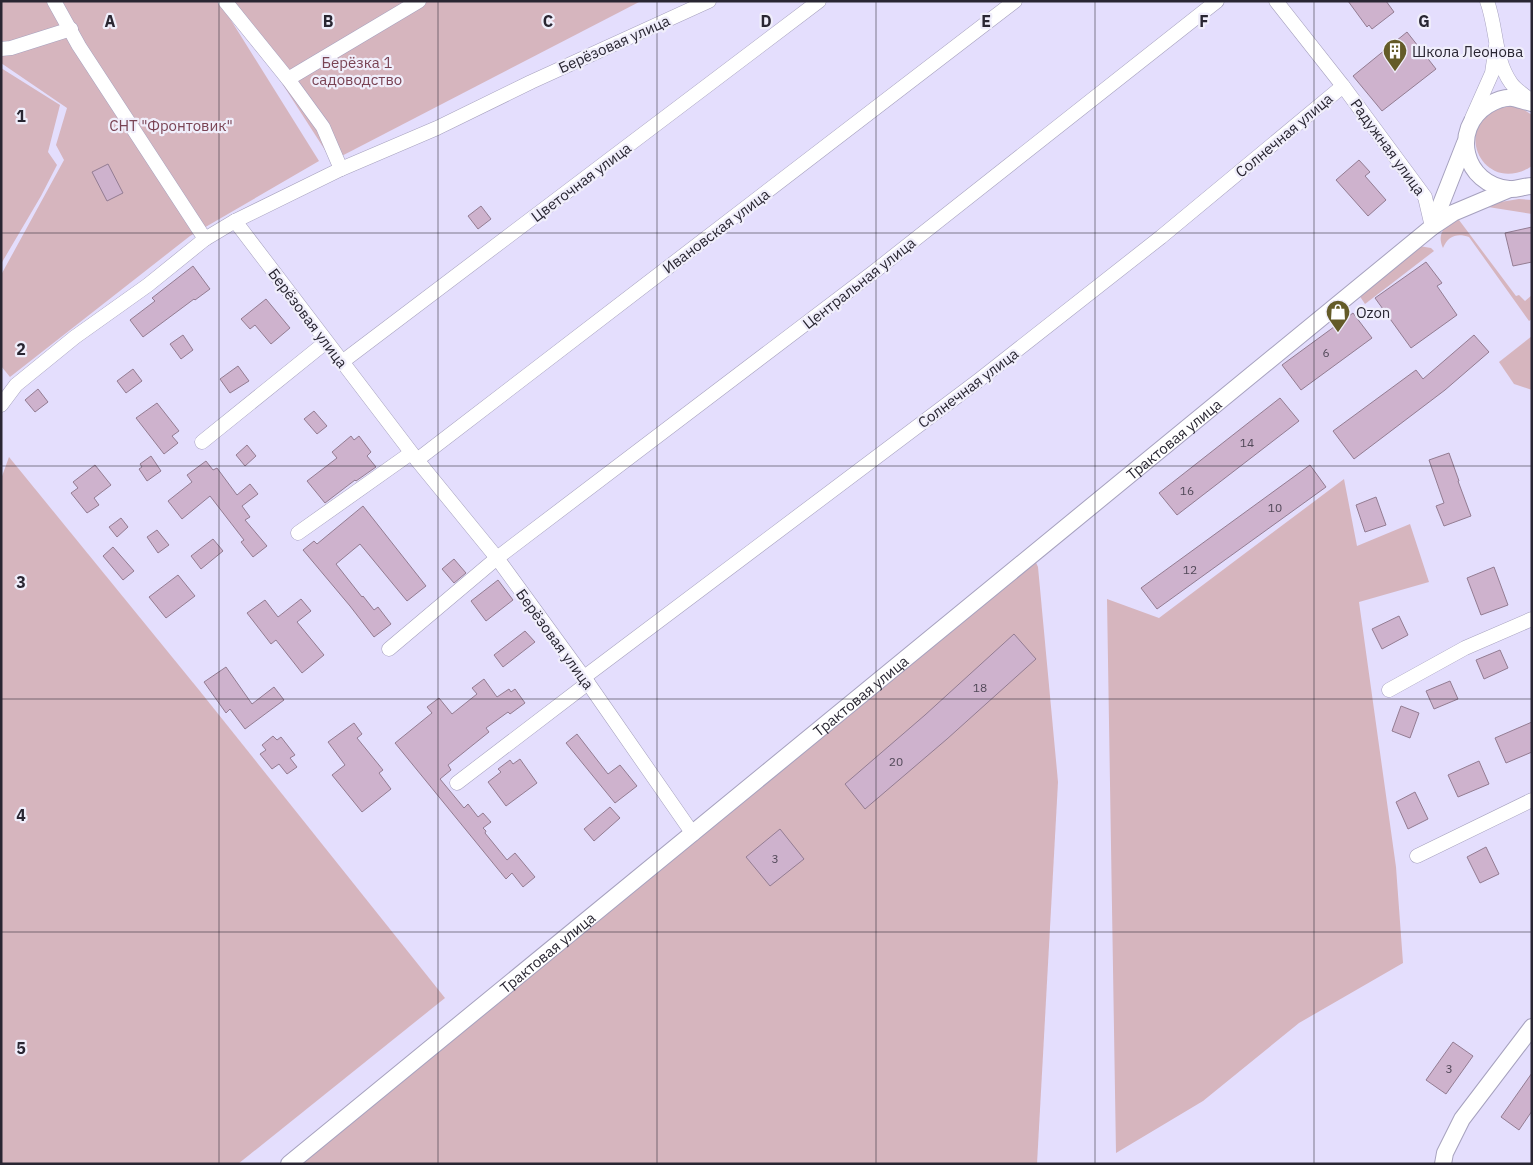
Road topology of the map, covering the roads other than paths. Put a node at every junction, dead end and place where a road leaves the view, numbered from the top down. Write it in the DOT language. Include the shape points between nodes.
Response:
graph roads {
  1 [pos="54,1"];
  2 [pos="225,1"];
  3 [pos="419,1"];
  4 [pos="709,1"];
  5 [pos="819,1"];
  6 [pos="1015,1"];
  7 [pos="1217,1"];
  8 [pos="1276,1"];
  9 [pos="1487,1"];
  10 [pos="71,30"];
  11 [pos="1496,45"];
  12 [pos="1,49"];
  13 [pos="288,79"];
  14 [pos="1343,86"];
  15 [pos="1532,102"];
  16 [pos="1469,125"];
  17 [pos="1465,143"];
  18 [pos="341,169"];
  19 [pos="1530,185"];
  20 [pos="1510,189"];
  21 [pos="234,222"];
  22 [pos="1432,226"];
  23 [pos="204,239"];
  24 [pos="326,342"];
  25 [pos="342,362"];
  26 [pos="1,404"];
  27 [pos="202,442"];
  28 [pos="414,456"];
  29 [pos="298,533"];
  30 [pos="497,558"];
  31 [pos="1532,619"];
  32 [pos="389,649"];
  33 [pos="585,681"];
  34 [pos="1389,690"];
  35 [pos="456,783"];
  36 [pos="1532,800"];
  37 [pos="693,834"];
  38 [pos="1417,856"];
  39 [pos="1532,1028"];
  40 [pos="289,1164"];
  41 [pos="1444,1164"];
  1 -- 10 [label="street"];
  2 -- 13 [label="street"];
  3 -- 13 [label="street"];
  4 -- 18 [label="street, Берёзовая улица" via="437,128"];
  5 -- 25 [label="street, Цветочная улица"];
  6 -- 28 [label="street, Ивановская улица"];
  7 -- 30 [label="street, Центральная улица" via="875,271"];
  8 -- 14 [label="street, Радужная улица"];
  9 -- 11 [label="street"];
  10 -- 12 [label="street"];
  10 -- 23 [label="street"];
  11 -- 15 [label="street" via="1512,84"];
  11 -- 16 [label="street" via="1492,73"];
  13 -- 18 [label="street" via="323,127"];
  14 -- 22 [label="street, Радужная улица" via="1426,197"];
  14 -- 33 [label="street, Солнечная улица" via="1161,237"];
  15 -- 16 [label="street" via="1512,98 1494,101 1479,111"];
  16 -- 17 [label="street, Трактовая улица"];
  17 -- 20 [label="street" via="1468,160 1478,175 1493,185"];
  17 -- 22 [label="street, Трактовая улица"];
  18 -- 21 [label="street, Берёзовая улица"];
  19 -- 20 [label="street, Трактовая улица"];
  20 -- 22 [label="street, Трактовая улица" via="1453,213"];
  21 -- 23 [label="street"];
  21 -- 24 [label="street, Берёзовая улица"];
  22 -- 37 [label="street, Трактовая улица"];
  23 -- 26 [label="street" via="148,285 74,337 16,385"];
  24 -- 25 [label="street, Берёзовая улица"];
  24 -- 27 [label="street"];
  25 -- 28 [label="street, Берёзовая улица"];
  28 -- 29 [label="street, Ивановская улица"];
  28 -- 30 [label="street, Берёзовая улица"];
  30 -- 32 [label="street, Центральная улица"];
  30 -- 33 [label="street, Берёзовая улица"];
  31 -- 34 [label="street" via="1465,648"];
  33 -- 35 [label="street, Солнечная улица"];
  33 -- 37 [label="street, Берёзовая улица"];
  36 -- 38 [label="street"];
  37 -- 40 [label="street, Трактовая улица"];
  39 -- 41 [label="street" via="1462,1119 1445,1153"];
}
